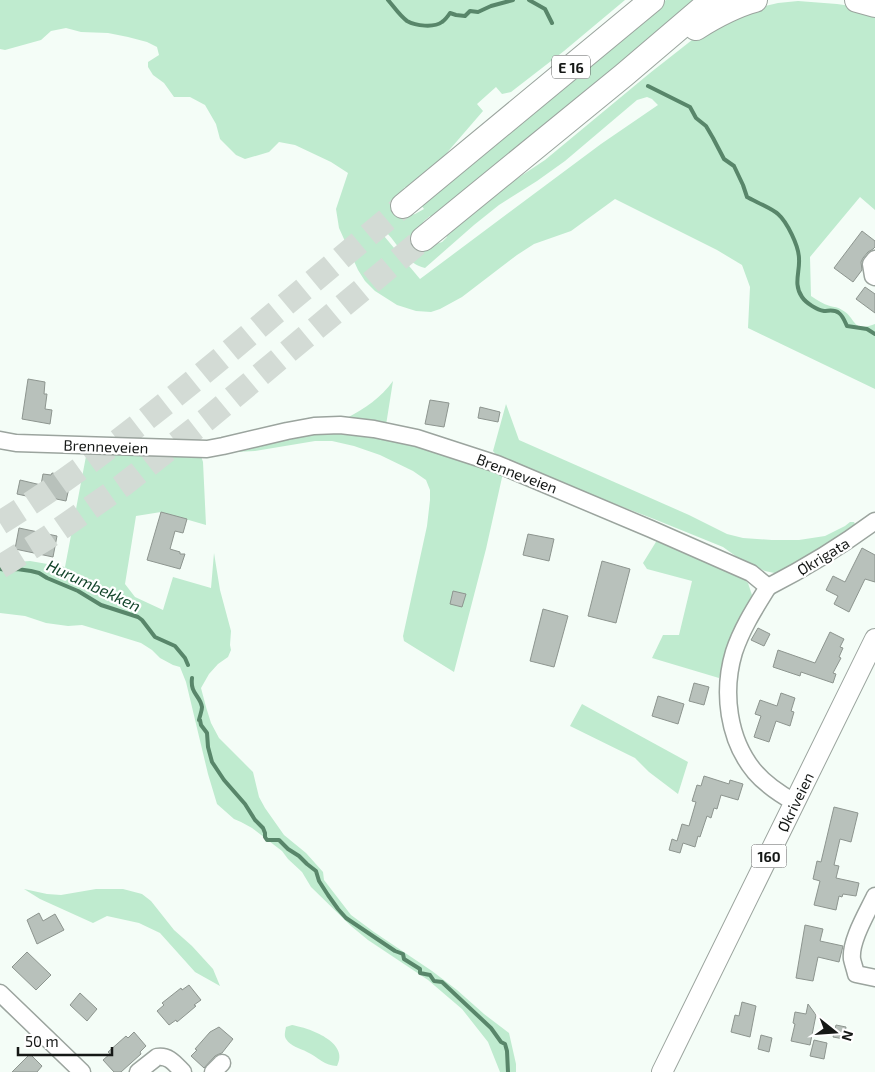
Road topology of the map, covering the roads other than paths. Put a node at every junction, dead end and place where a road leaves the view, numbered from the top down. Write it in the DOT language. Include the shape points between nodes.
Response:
graph roads {
  1 [pos="652,0"];
  2 [pos="712,0"];
  3 [pos="755,0"];
  4 [pos="857,0"];
  5 [pos="875,5"];
  6 [pos="624,75"];
  7 [pos="403,206"];
  8 [pos="423,239"];
  9 [pos="875,259"];
  10 [pos="875,277"];
  11 [pos="0,440"];
  12 [pos="875,521"];
  13 [pos="768,587"];
  14 [pos="875,639"];
  15 [pos="794,802"];
  16 [pos="875,896"];
  17 [pos="875,978"];
  18 [pos="0,993"];
  19 [pos="82,1072"];
  20 [pos="138,1072"];
  21 [pos="183,1072"];
  22 [pos="662,1072"];
  1 -- 7 [label="highway, E 16"];
  2 -- 6 [label="highway, E 16"];
  3 -- 6 [label="highway, E 16" via="719,14 653,62"];
  4 -- 5 [label="highway"];
  6 -- 8 [label="highway, E 16"];
  9 -- 10 [label="street" via="871,264"];
  11 -- 13 [label="street, Brenneveien" via="207,449 314,426 374,429 417,438 497,464 651,528 750,573"];
  12 -- 13 [label="street, Økrigata" via="804,569"];
  13 -- 15 [label="street" via="746,622 734,652 730,672 730,715 735,737 755,773 775,791"];
  14 -- 15 [label="main road, Økriveien / 160"];
  15 -- 22 [label="main road, Økriveien / 160"];
  16 -- 17 [label="street" via="853,946 852,959 856,974"];
  18 -- 19 [label="street"];
  20 -- 21 [label="street" via="160,1056 166,1057"];
}
